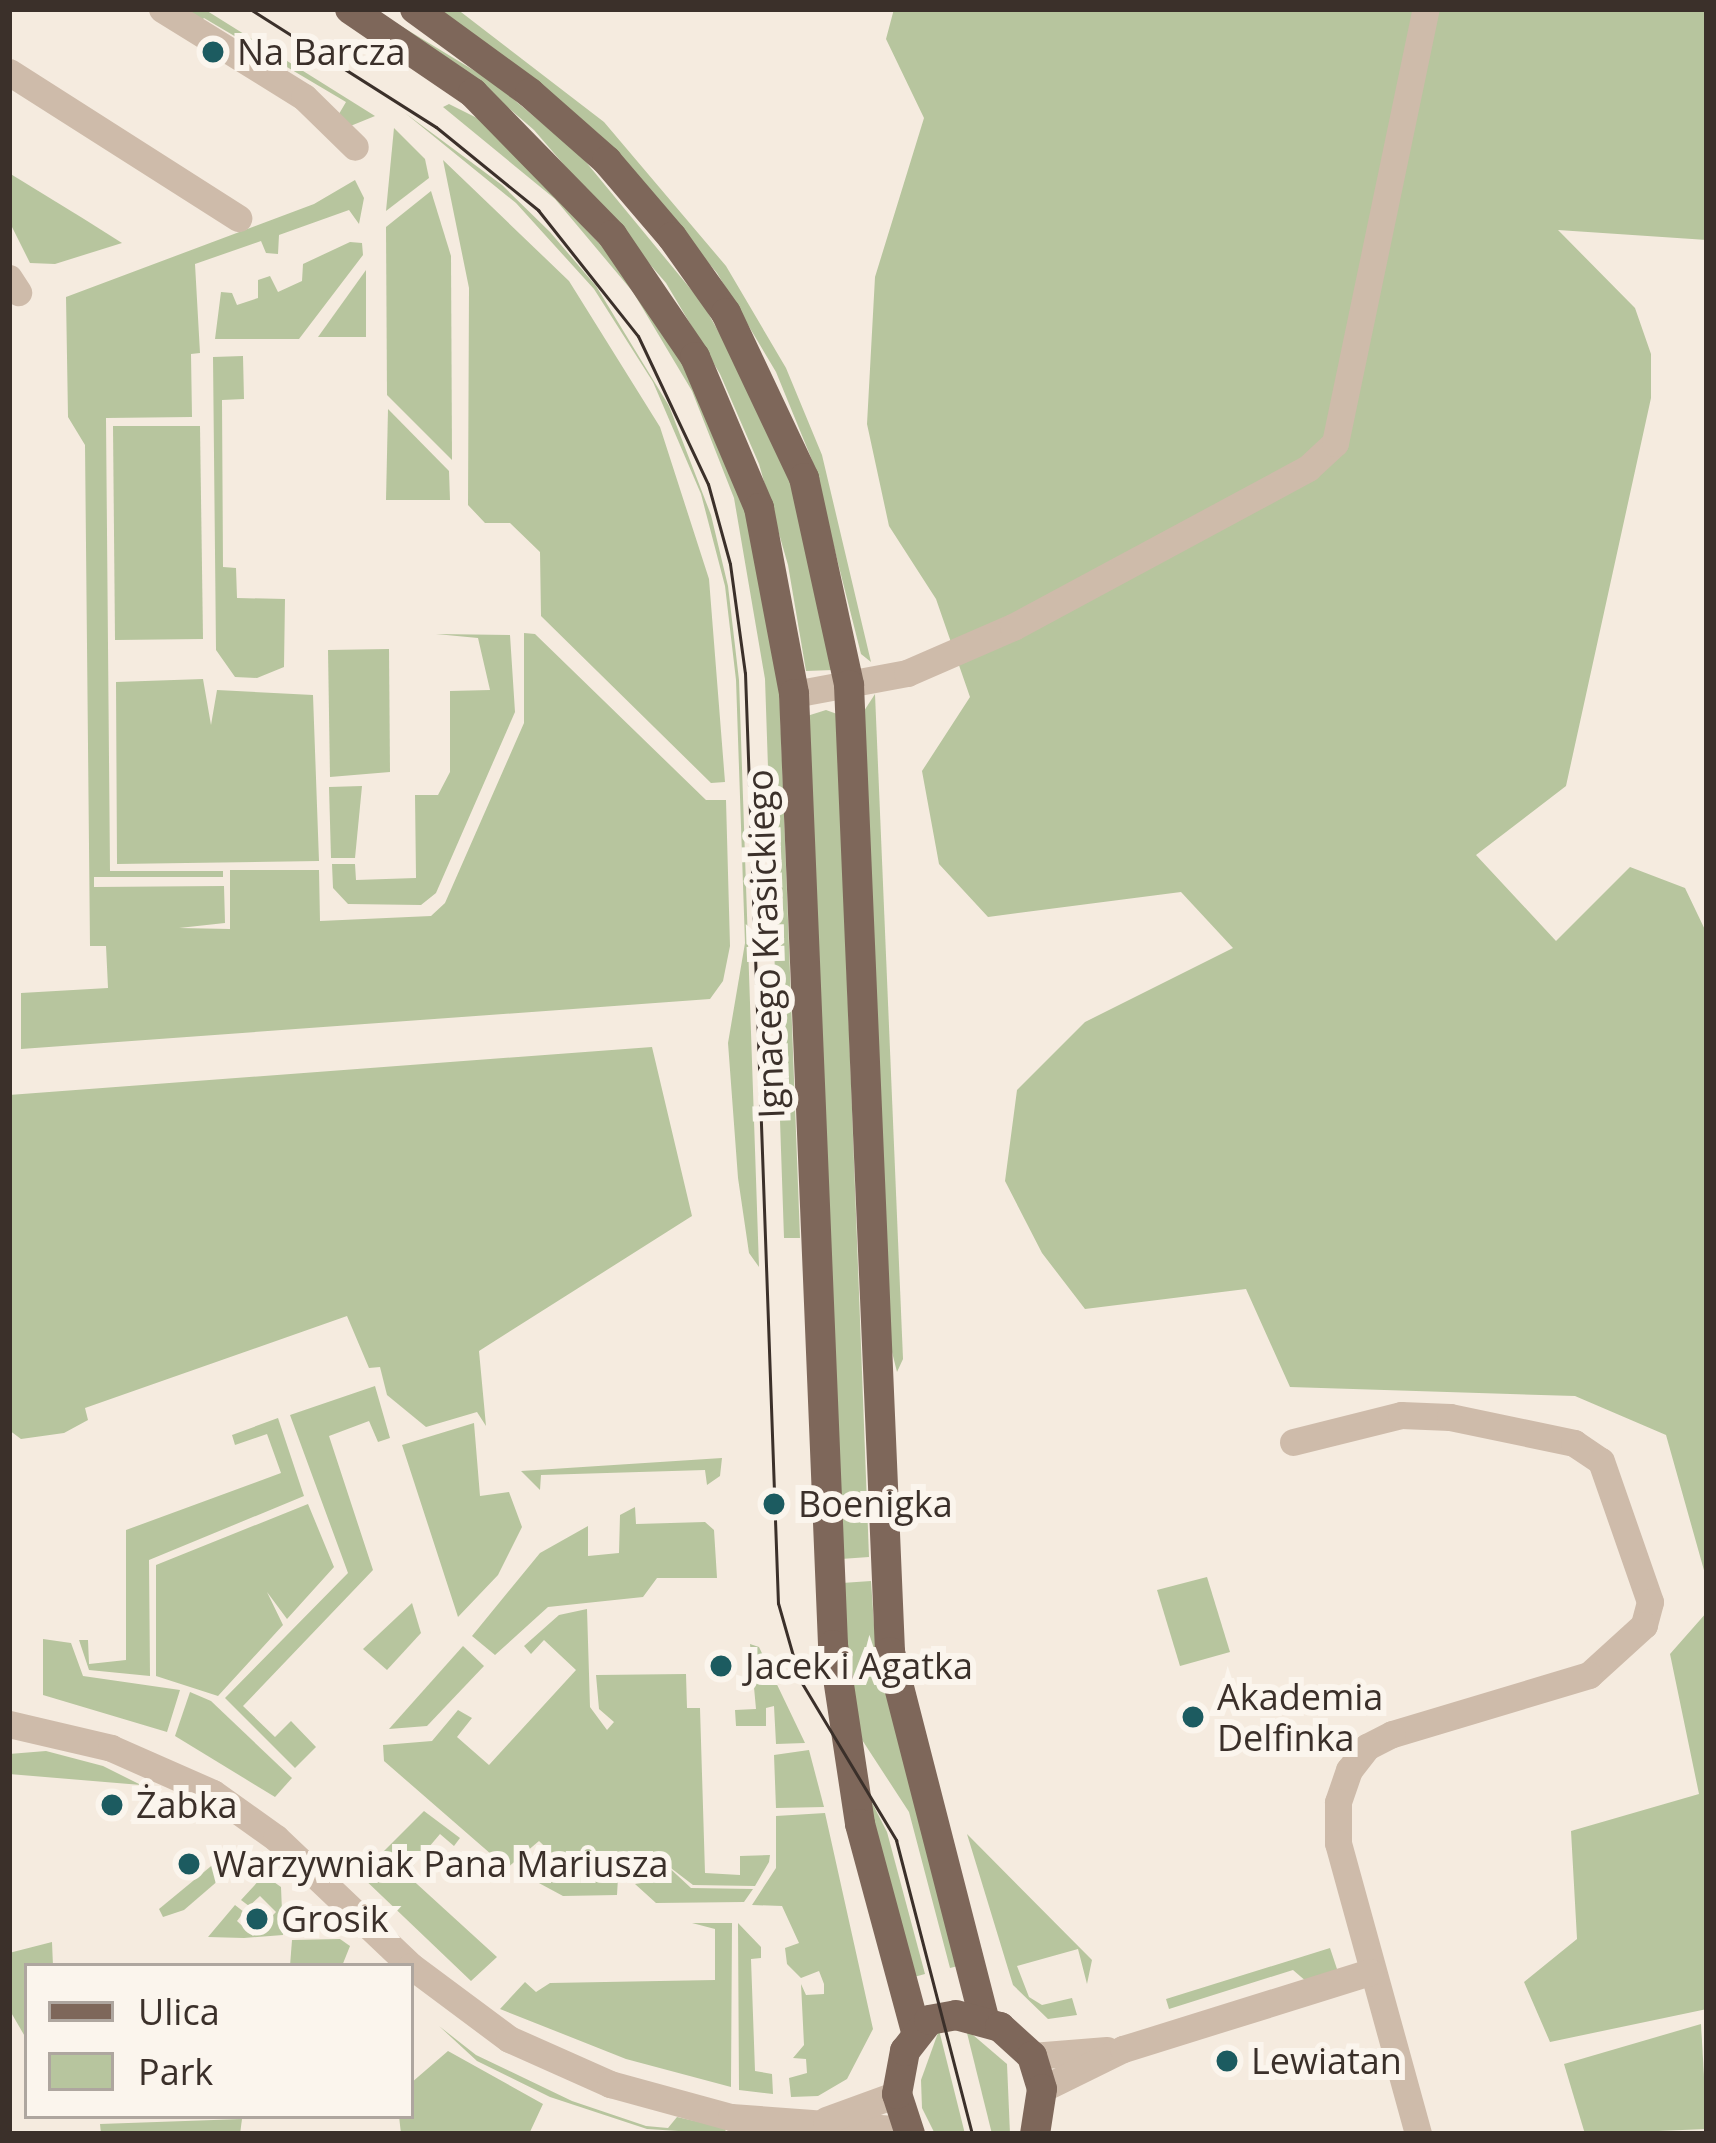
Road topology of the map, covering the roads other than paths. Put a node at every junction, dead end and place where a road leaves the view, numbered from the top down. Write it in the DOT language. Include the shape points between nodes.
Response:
graph roads {
  1 [pos="162,9"];
  2 [pos="350,9"];
  3 [pos="415,9"];
  4 [pos="1426,9"];
  5 [pos="9,72"];
  6 [pos="356,147"];
  7 [pos="238,218"];
  8 [pos="849,685"];
  9 [pos="794,694"];
  10 [pos="1293,1442"];
  11 [pos="9,1724"];
  12 [pos="408,1963"];
  13 [pos="414,1969"];
  14 [pos="1370,1972"];
  15 [pos="984,2019"];
  16 [pos="916,2031"];
  17 [pos="1123,2049"];
  18 [pos="1032,2056"];
  19 [pos="1042,2089"];
  20 [pos="897,2094"];
  21 [pos="810,2125"];
  22 [pos="779,2128"];
  23 [pos="909,2132"];
  24 [pos="1035,2134"];
  25 [pos="1418,2134"];
  1 -- 6 [label="street" via="304,97"];
  2 -- 9 [label="main road, Ignacego Krasickiego" via="489,108 648,281 695,357 746,471 784,611"];
  3 -- 8 [label="main road" via="607,161 726,313 804,478"];
  4 -- 8 [label="street" via="1335,443 1308,468 1013,627 907,673"];
  5 -- 7 [label="street"];
  8 -- 9 [label="street"];
  8 -- 15 [label="main road" via="890,1652"];
  9 -- 16 [label="main road, Ignacego Krasickiego" via="833,1645 860,1824"];
  10 -- 14 [label="street" via="1401,1415 1450,1417 1574,1444 1601,1461 1650,1602 1644,1625 1589,1675 1367,1747 1338,1802 1338,1843"];
  11 -- 12 [label="street" via="111,1748 213,1793 275,1838"];
  13 -- 22 [label="street" via="456,2006 556,2062 694,2110"];
  14 -- 17 [label="street"];
  14 -- 25 [label="street"];
  15 -- 16 [label="main road" via="942,2016"];
  15 -- 18 [label="main road"];
  16 -- 20 [label="main road"];
  17 -- 18 [label="street"];
  17 -- 19 [label="street"];
  18 -- 19 [label="main road"];
  19 -- 24 [label="main road"];
  20 -- 21 [label="street"];
  20 -- 23 [label="main road"];
  21 -- 22 [label="street"];
  21 -- 23 [label="street"];
}
